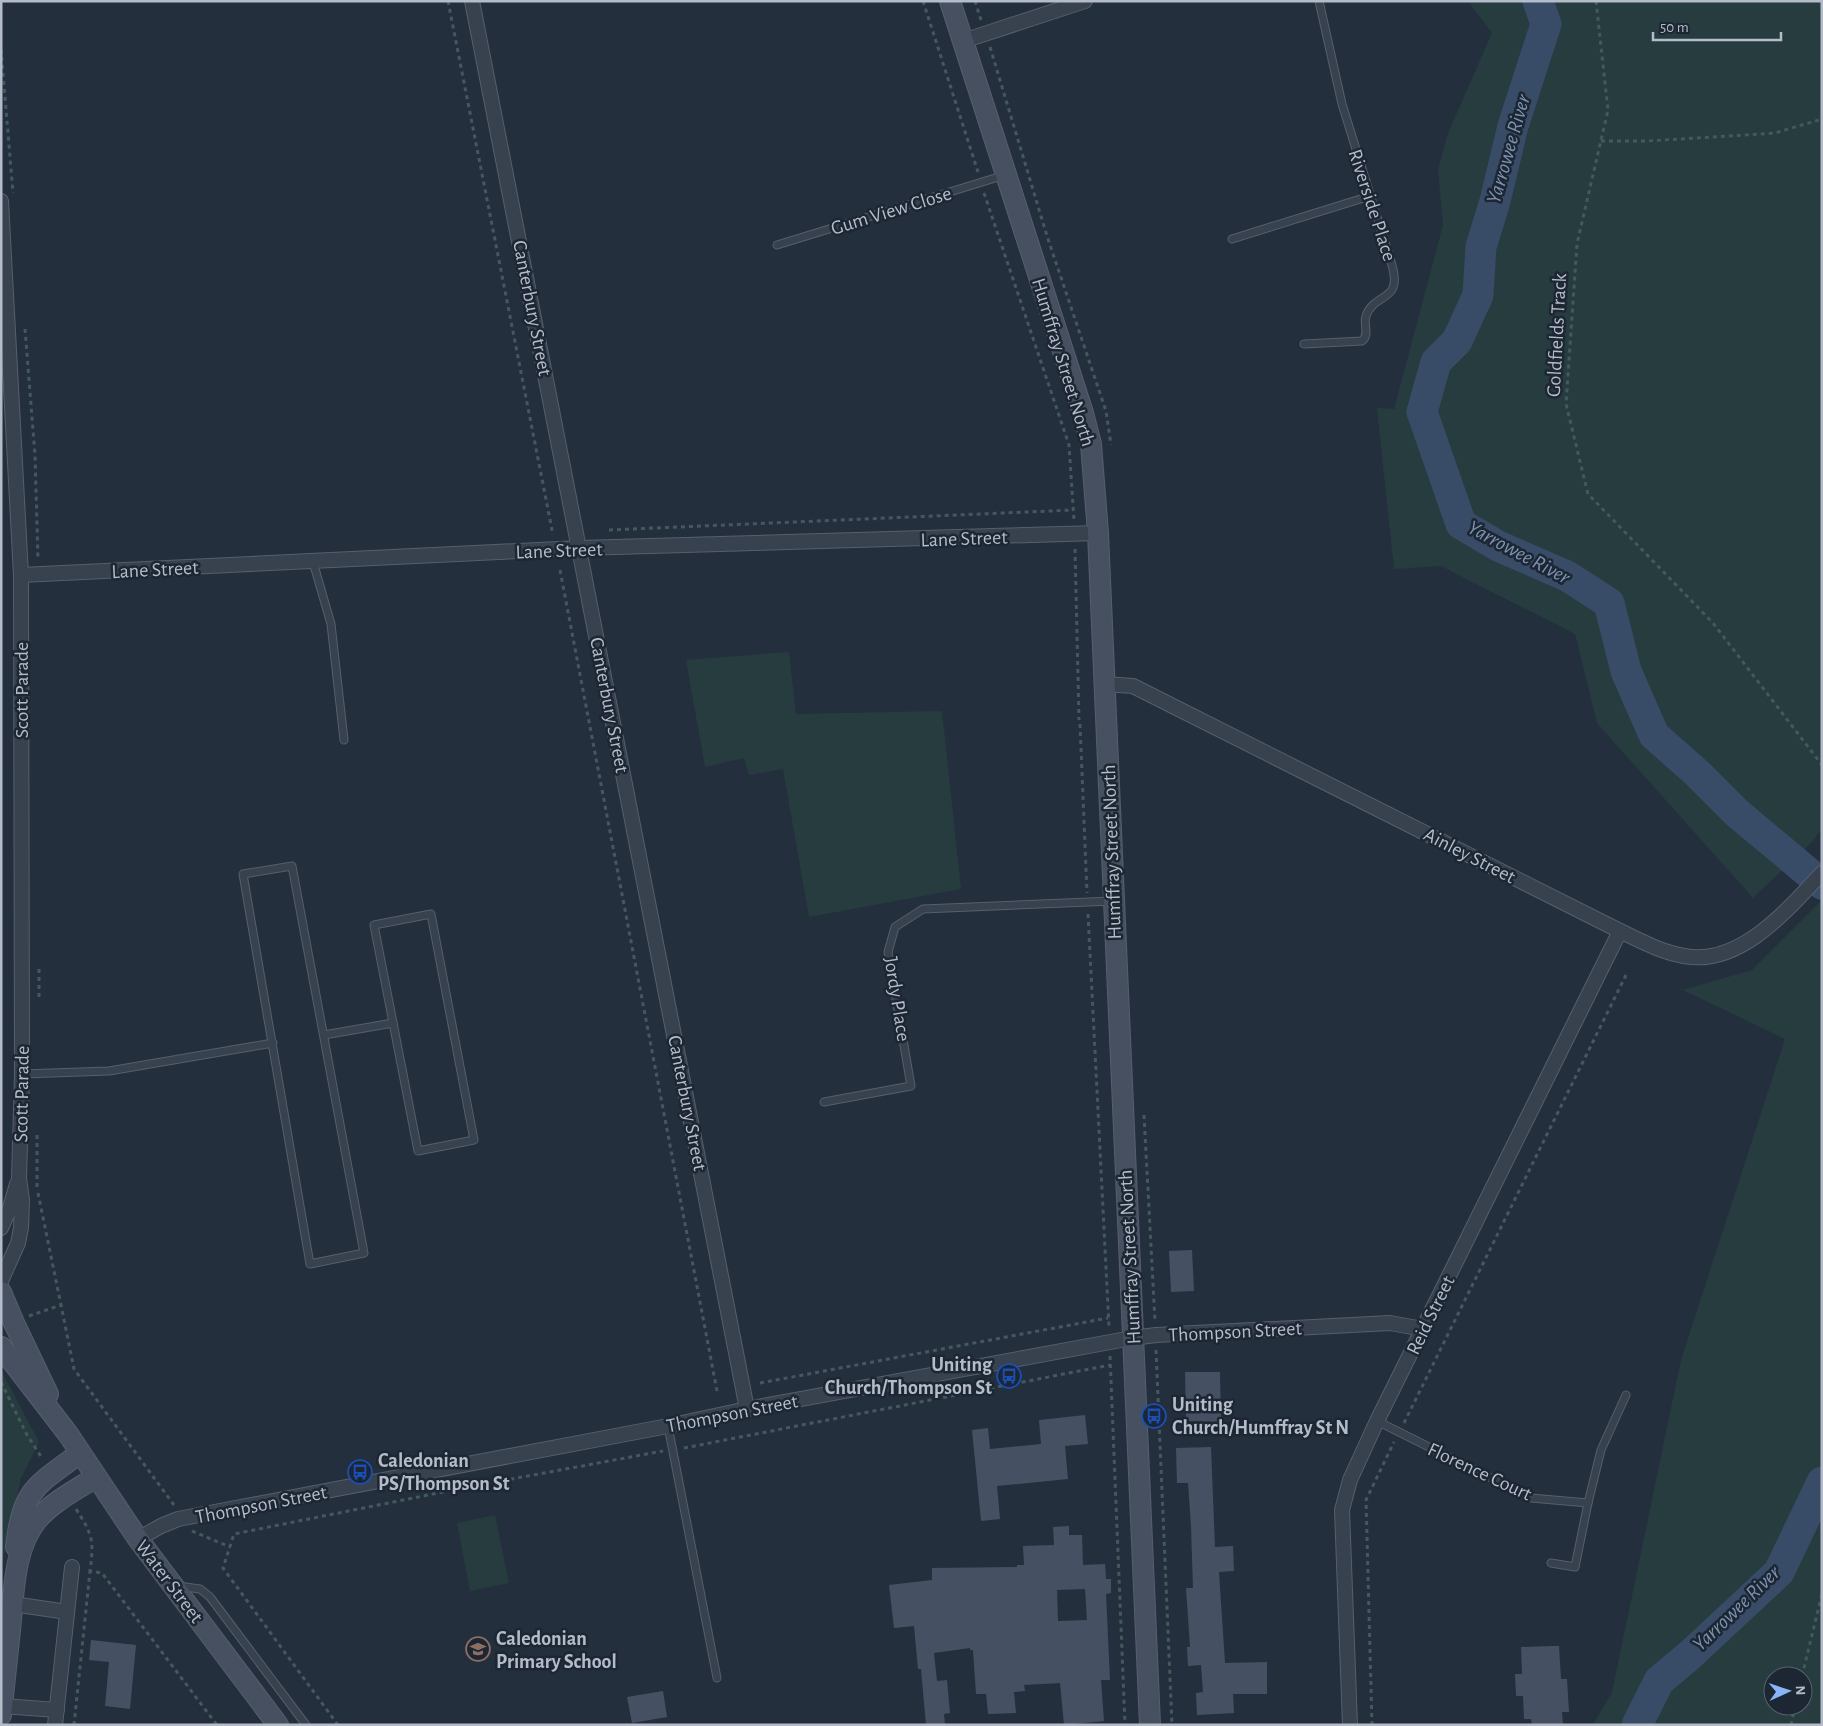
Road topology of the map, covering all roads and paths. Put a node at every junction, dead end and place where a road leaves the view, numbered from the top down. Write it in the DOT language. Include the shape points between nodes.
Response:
graph roads {
  1 [pos="448,1"];
  2 [pos="472,1"];
  3 [pos="923,1"];
  4 [pos="950,1"];
  5 [pos="975,1"];
  6 [pos="1085,1"];
  7 [pos="1319,1"];
  8 [pos="1596,1"];
  9 [pos="986,34"];
  10 [pos="964,41"];
  11 [pos="1822,119"];
  12 [pos="1601,141"];
  13 [pos="1005,174"];
  14 [pos="1030,178"];
  15 [pos="981,182"];
  16 [pos="1370,196"];
  17 [pos="1,201"];
  18 [pos="1232,239"];
  19 [pos="777,245"];
  20 [pos="1304,344"];
  21 [pos="1073,510"];
  22 [pos="600,530"];
  23 [pos="1098,533"];
  24 [pos="1074,534"];
  25 [pos="553,535"];
  26 [pos="580,548"];
  27 [pos="312,562"];
  28 [pos="560,570"];
  29 [pos="21,575"];
  30 [pos="1104,684"];
  31 [pos="344,740"];
  32 [pos="1822,765"];
  33 [pos="1822,873"];
  34 [pos="1113,901"];
  35 [pos="1087,903"];
  36 [pos="1620,931"];
  37 [pos="1627,973"];
  38 [pos="393,1023"];
  39 [pos="324,1035"];
  40 [pos="273,1042"];
  41 [pos="22,1074"];
  42 [pos="824,1102"];
  43 [pos="1143,1106"];
  44 [pos="37,1126"];
  45 [pos="19,1178"];
  46 [pos="1,1228"];
  47 [pos="1,1281"];
  48 [pos="1,1292"];
  49 [pos="61,1305"];
  50 [pos="1108,1318"];
  51 [pos="14,1323"];
  52 [pos="1423,1329"];
  53 [pos="1156,1335"];
  54 [pos="1132,1338"];
  55 [pos="1110,1342"];
  56 [pos="1,1346"];
  57 [pos="1110,1365"];
  58 [pos="1,1382"];
  59 [pos="760,1383"];
  60 [pos="717,1391"];
  61 [pos="1626,1395"];
  62 [pos="747,1409"];
  63 [pos="1377,1421"];
  64 [pos="668,1426"];
  65 [pos="1399,1432"];
  66 [pos="68,1434"];
  67 [pos="672,1450"];
  68 [pos="80,1453"];
  69 [pos="52,1474"];
  70 [pos="96,1477"];
  71 [pos="67,1496"];
  72 [pos="1588,1503"];
  73 [pos="183,1518"];
  74 [pos="138,1539"];
  75 [pos="230,1547"];
  76 [pos="1551,1563"];
  77 [pos="72,1567"];
  78 [pos="90,1571"];
  79 [pos="173,1585"];
  80 [pos="1822,1594"];
  81 [pos="13,1602"];
  82 [pos="68,1612"];
  83 [pos="1804,1666"];
  84 [pos="717,1678"];
  85 [pos="2,1710"];
  86 [pos="57,1710"];
  87 [pos="55,1725"];
  88 [pos="74,1725"];
  89 [pos="218,1725"];
  90 [pos="278,1725"];
  91 [pos="306,1725"];
  92 [pos="338,1725"];
  93 [pos="1125,1725"];
  94 [pos="1150,1725"];
  95 [pos="1172,1725"];
  96 [pos="1350,1725"];
  97 [pos="1372,1725"];
  1 -- 25 [label="path"];
  2 -- 26 [label="street, Canterbury Street"];
  3 -- 15 [label="path"];
  4 -- 10 [label="street, Humffray Street North"];
  5 -- 9 [label="path"];
  6 -- 9 [label="street"];
  7 -- 16 [label="lane, Riverside Place" via="1342,104"];
  8 -- 12 [label="path, Goldfields Track" via="1608,110"];
  9 -- 10 [label="street"];
  9 -- 14 [label="path"];
  10 -- 13 [label="street, Humffray Street North"];
  11 -- 12 [label="path" via="1775,133"];
  12 -- 32 [label="path, Goldfields Track" via="1576,244 1566,404 1588,494 1713,623"];
  13 -- 15 [label="lane, Gum View Close"];
  13 -- 23 [label="street, Humffray Street North" via="1088,433"];
  15 -- 19 [label="lane, Gum View Close"];
  15 -- 21 [label="path" via="1069,445"];
  16 -- 18 [label="lane"];
  16 -- 20 [label="lane, Riverside Place" via="1395,274 1394,287 1366,316 1366,336 1362,341"];
  17 -- 29 [label="street, Scott Parade"];
  21 -- 22 [label="path"];
  21 -- 24 [label="path"];
  23 -- 24 [label="street, Lane Street"];
  23 -- 30 [label="street, Humffray Street North"];
  24 -- 26 [label="street, Lane Street"];
  24 -- 35 [label="path"];
  26 -- 27 [label="street, Lane Street"];
  26 -- 62 [label="street, Canterbury Street"];
  27 -- 29 [label="street, Lane Street"];
  27 -- 31 [label="lane" via="331,624"];
  28 -- 60 [label="path"];
  29 -- 41 [label="street, Scott Parade"];
  30 -- 34 [label="street, Humffray Street North"];
  30 -- 36 [label="street, Ainley Street" via="1133,686"];
  33 -- 36 [label="street, Ainley Street" via="1760,934 1721,954 1685,956 1660,950"];
  34 -- 35 [label="lane, Jordy Place"];
  34 -- 54 [label="street, Humffray Street North"];
  35 -- 42 [label="lane, Jordy Place" via="923,909 894,927 888,952 911,1086"];
  35 -- 50 [label="path"];
  36 -- 52 [label="street, Reid Street"];
  37 -- 65 [label="path"];
  38 -- 38 [label="lane" via="374,925 431,914 474,1140 418,1150"];
  38 -- 39 [label="lane"];
  39 -- 40 [label="lane" via="292,866 243,874"];
  39 -- 40 [label="lane" via="364,1253 310,1264"];
  40 -- 41 [label="lane" via="109,1071"];
  41 -- 45 [label="street, Scott Parade"];
  43 -- 53 [label="path"];
  44 -- 49 [label="path" via="37,1185"];
  45 -- 46 [label="street, Scott Parade"];
  45 -- 47 [label="street, Scott Parade" via="21,1228"];
  48 -- 51 [label="street, Water Street"];
  49 -- 51 [label="path"];
  49 -- 73 [label="path" via="74,1369"];
  50 -- 55 [label="path"];
  50 -- 59 [label="path"];
  51 -- 66 [label="street, Water Street"];
  52 -- 53 [label="street, Thompson Street" via="1390,1323"];
  52 -- 63 [label="street, Reid Street"];
  53 -- 54 [label="street, Thompson Street"];
  53 -- 95 [label="path"];
  54 -- 55 [label="street, Thompson Street"];
  54 -- 94 [label="street, Humffray Street North"];
  55 -- 57 [label="path"];
  55 -- 62 [label="street, Thompson Street"];
  56 -- 66 [label="street, Water Street"];
  57 -- 67 [label="path"];
  57 -- 93 [label="path"];
  58 -- 69 [label="path" via="27,1435"];
  61 -- 72 [label="lane" via="1601,1450"];
  62 -- 64 [label="street, Thompson Street"];
  63 -- 65 [label="lane, Florence Court"];
  63 -- 96 [label="street, Reid Street" via="1350,1480 1342,1510"];
  64 -- 67 [label="lane"];
  64 -- 73 [label="street, Thompson Street"];
  65 -- 72 [label="lane, Florence Court" via="1531,1498"];
  65 -- 97 [label="path" via="1366,1500"];
  66 -- 68 [label="street, Water Street"];
  67 -- 75 [label="path" via="234,1534"];
  67 -- 84 [label="lane"];
  68 -- 69 [label="street"];
  68 -- 70 [label="street, Water Street"];
  69 -- 81 [label="street" via="31,1492 22,1508 15,1552"];
  70 -- 71 [label="street"];
  70 -- 74 [label="street, Water Street"];
  71 -- 78 [label="path" via="90,1532"];
  71 -- 81 [label="street" via="45,1512 28,1533 20,1556"];
  72 -- 76 [label="lane" via="1575,1567"];
  73 -- 74 [label="street, Thompson Street"];
  73 -- 75 [label="path" via="193,1533"];
  74 -- 79 [label="street, Water Street"];
  75 -- 92 [label="path" via="223,1568"];
  77 -- 82 [label="street"];
  78 -- 88 [label="path"];
  78 -- 89 [label="path" via="102,1572"];
  79 -- 90 [label="street, Water Street"];
  79 -- 91 [label="lane" via="200,1589 208,1594"];
  80 -- 83 [label="path"];
  81 -- 82 [label="street"];
  81 -- 85 [label="street"];
  82 -- 86 [label="street"];
  85 -- 86 [label="street"];
  86 -- 87 [label="street"];
}
